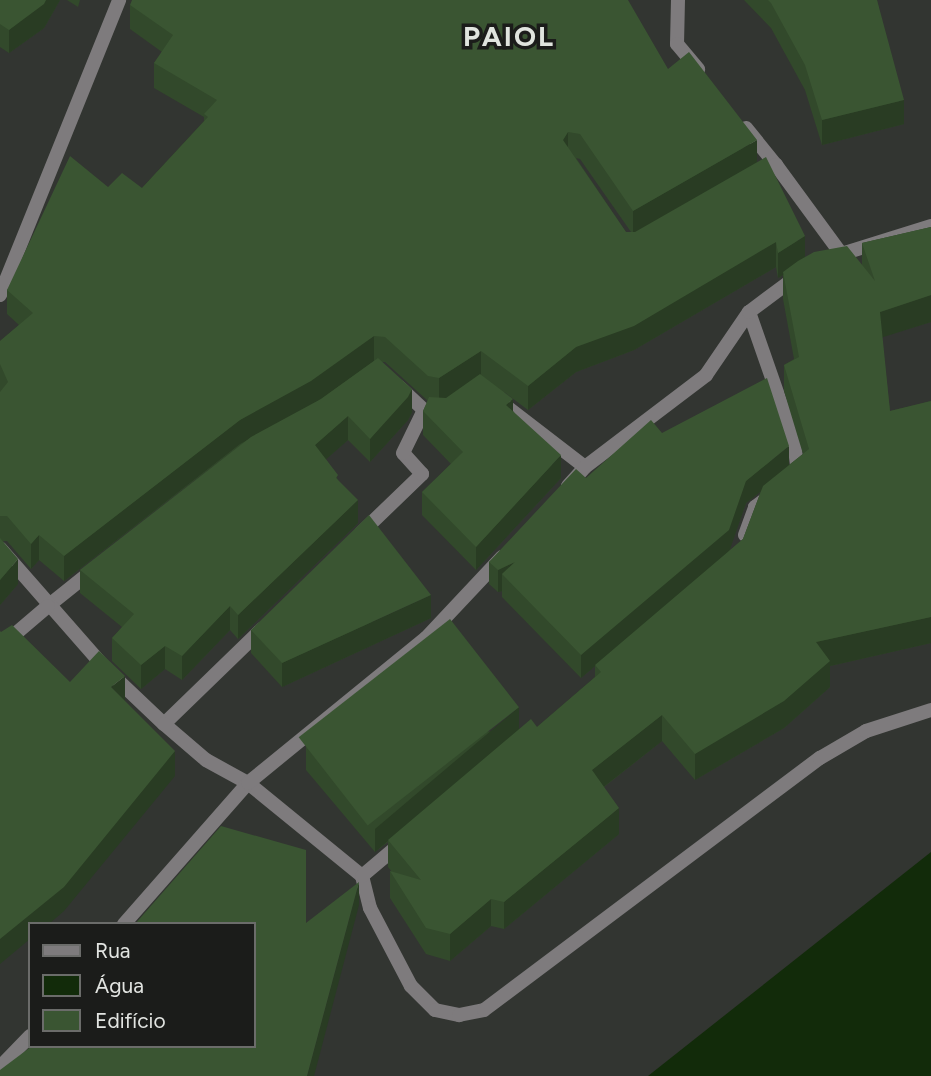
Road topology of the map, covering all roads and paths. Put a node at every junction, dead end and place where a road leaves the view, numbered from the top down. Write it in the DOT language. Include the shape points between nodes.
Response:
graph roads {
  1 [pos="119,0"];
  2 [pos="678,0"];
  3 [pos="710,84"];
  4 [pos="735,114"];
  5 [pos="776,165"];
  6 [pos="741,183"];
  7 [pos="931,226"];
  8 [pos="840,252"];
  9 [pos="0,295"];
  10 [pos="749,312"];
  11 [pos="388,377"];
  12 [pos="490,394"];
  13 [pos="424,410"];
  14 [pos="441,413"];
  15 [pos="585,467"];
  16 [pos="557,497"];
  17 [pos="742,546"];
  18 [pos="510,547"];
  19 [pos="0,548"];
  20 [pos="346,548"];
  21 [pos="102,563"];
  22 [pos="48,606"];
  23 [pos="279,612"];
  24 [pos="0,648"];
  25 [pos="931,710"];
  26 [pos="164,724"];
  27 [pos="248,783"];
  28 [pos="414,832"];
  29 [pos="362,876"];
  30 [pos="126,922"];
  31 [pos="28,1038"];
  32 [pos="0,1067"];
  1 -- 9 [label="street"];
  2 -- 3 [label="street" via="677,44"];
  4 -- 5 [label="street"];
  5 -- 6 [label="street"];
  5 -- 8 [label="street"];
  7 -- 8 [label="street"];
  8 -- 10 [label="street"];
  10 -- 15 [label="street" via="706,375"];
  10 -- 17 [label="street" via="800,472 755,507"];
  11 -- 13 [label="street"];
  12 -- 15 [label="street"];
  13 -- 14 [label="street"];
  13 -- 20 [label="street" via="403,453 422,474"];
  15 -- 16 [label="street"];
  18 -- 27 [label="street" via="426,638"];
  19 -- 22 [label="street"];
  21 -- 22 [label="street"];
  22 -- 24 [label="street"];
  22 -- 26 [label="street"];
  23 -- 26 [label="street"];
  25 -- 29 [label="street" via="866,731 809,766 484,1010 459,1014 435,1010 411,986 370,908"];
  26 -- 27 [label="street" via="206,760"];
  27 -- 29 [label="street"];
  27 -- 30 [label="street"];
  28 -- 29 [label="street"];
  31 -- 32 [label="street"];
}
